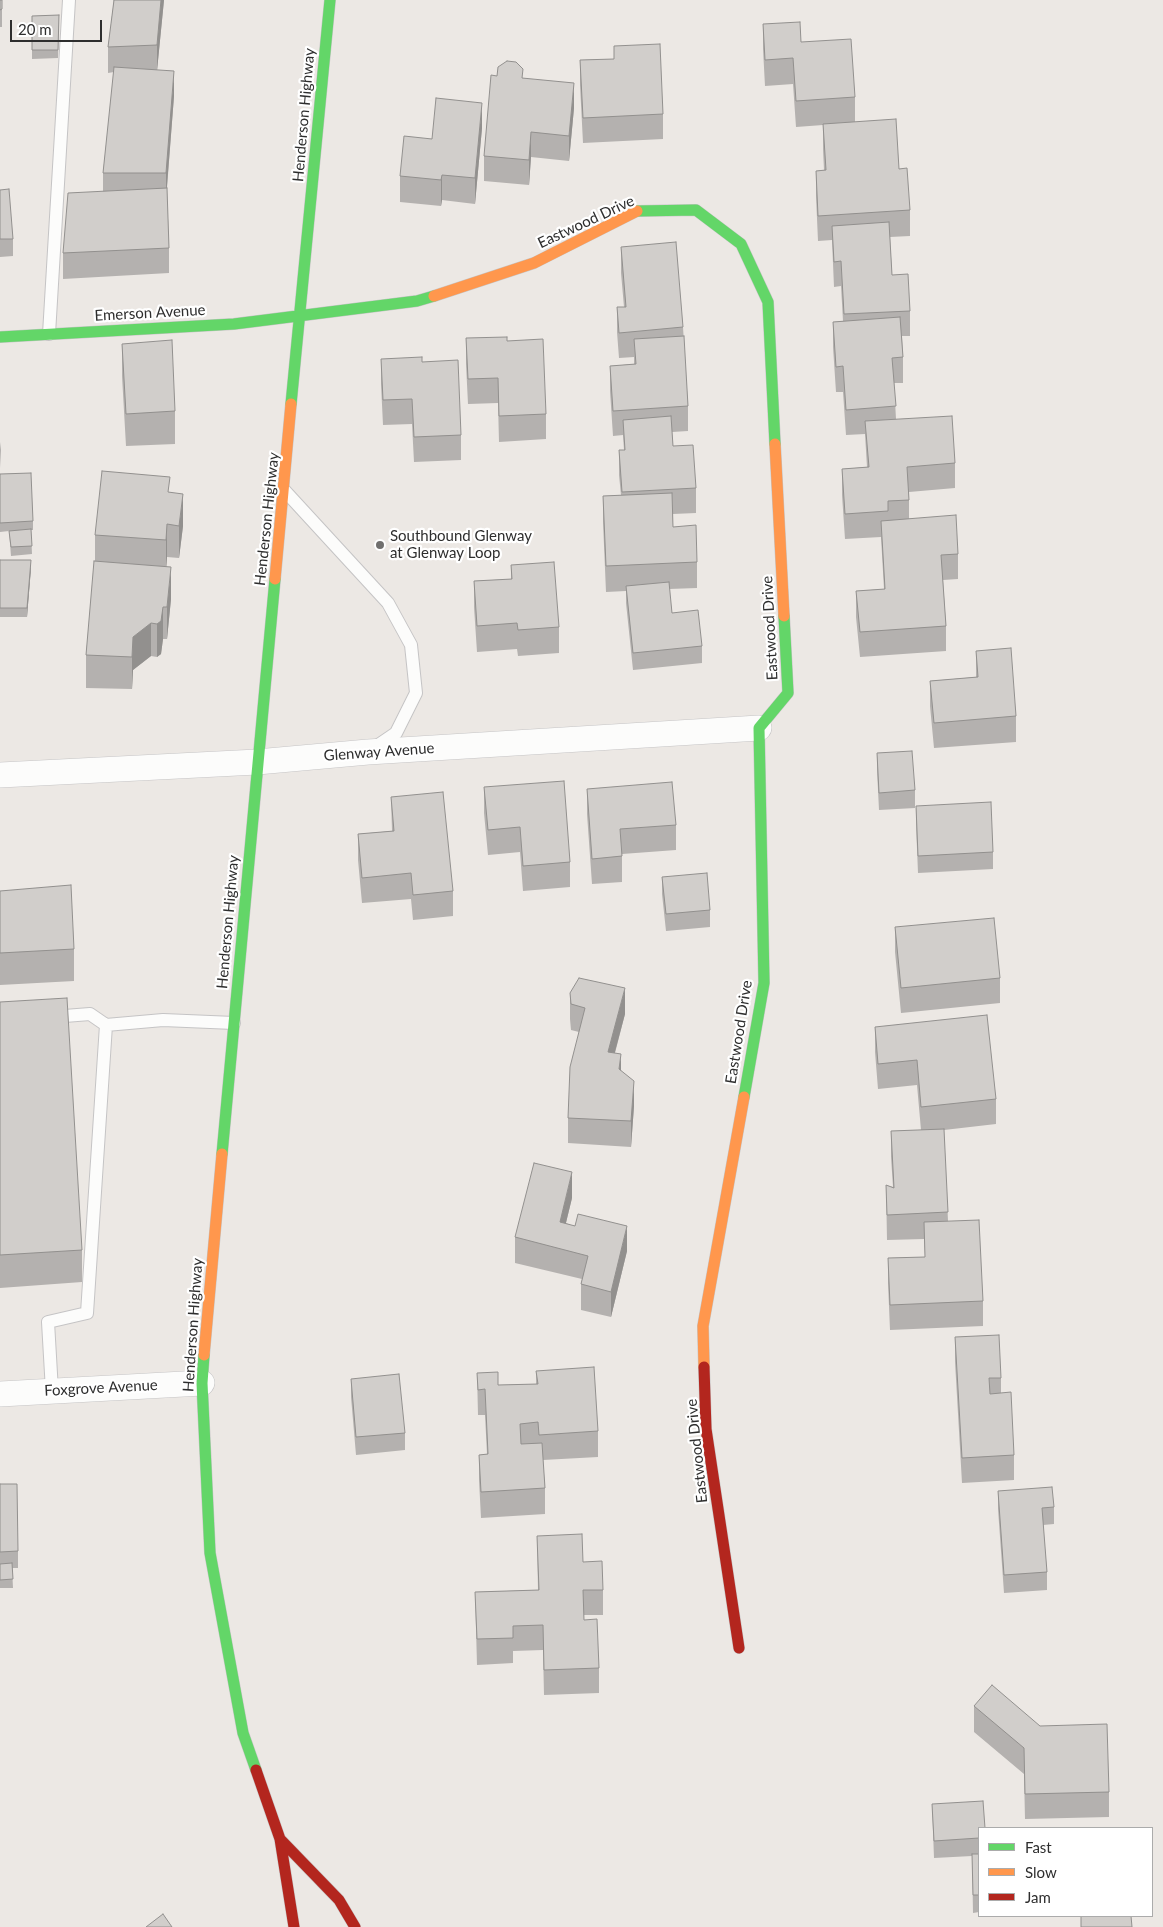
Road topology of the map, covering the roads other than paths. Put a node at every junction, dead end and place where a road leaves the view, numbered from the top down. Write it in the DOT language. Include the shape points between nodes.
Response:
graph roads {
  1 [pos="69,0"];
  2 [pos="330,0"];
  3 [pos="301,314"];
  4 [pos="49,334"];
  5 [pos="0,337"];
  6 [pos="285,491"];
  7 [pos="759,728"];
  8 [pos="368,752"];
  9 [pos="257,762"];
  10 [pos="0,776"];
  11 [pos="50,1017"];
  12 [pos="234,1023"];
  13 [pos="106,1025"];
  14 [pos="202,1383"];
  15 [pos="52,1391"];
  16 [pos="0,1394"];
  17 [pos="739,1648"];
  18 [pos="280,1839"];
  19 [pos="294,1927"];
  20 [pos="355,1927"];
  1 -- 4 [label="lane"];
  2 -- 3 [label="street, Henderson Highway"];
  3 -- 4 [label="street, Emerson Avenue" via="234,324"];
  3 -- 6 [label="street, Henderson Highway"];
  3 -- 7 [label="street, Eastwood Drive" via="417,301 534,263 639,210 696,210 741,244 768,302 788,693"];
  4 -- 5 [label="street, Emerson Avenue"];
  6 -- 8 [label="lane" via="388,603 411,645 416,693 396,733"];
  6 -- 9 [label="street, Henderson Highway"];
  7 -- 8 [label="street, Glenway Avenue"];
  7 -- 17 [label="street, Eastwood Drive" via="764,983 704,1326 706,1429"];
  8 -- 9 [label="street, Glenway Avenue"];
  9 -- 10 [label="street, Glenway Avenue"];
  9 -- 12 [label="street, Henderson Highway"];
  11 -- 13 [label="lane" via="90,1014"];
  12 -- 13 [label="lane" via="163,1020"];
  12 -- 14 [label="street, Henderson Highway"];
  13 -- 15 [label="lane" via="87,1314 48,1322"];
  14 -- 15 [label="street, Foxgrove Avenue"];
  14 -- 18 [label="street, Henderson Highway" via="210,1553 243,1733"];
  15 -- 16 [label="street, Foxgrove Avenue"];
  18 -- 19 [label="street, Henderson Highway"];
  18 -- 20 [label="street, Henderson Highway" via="339,1900"];
}
